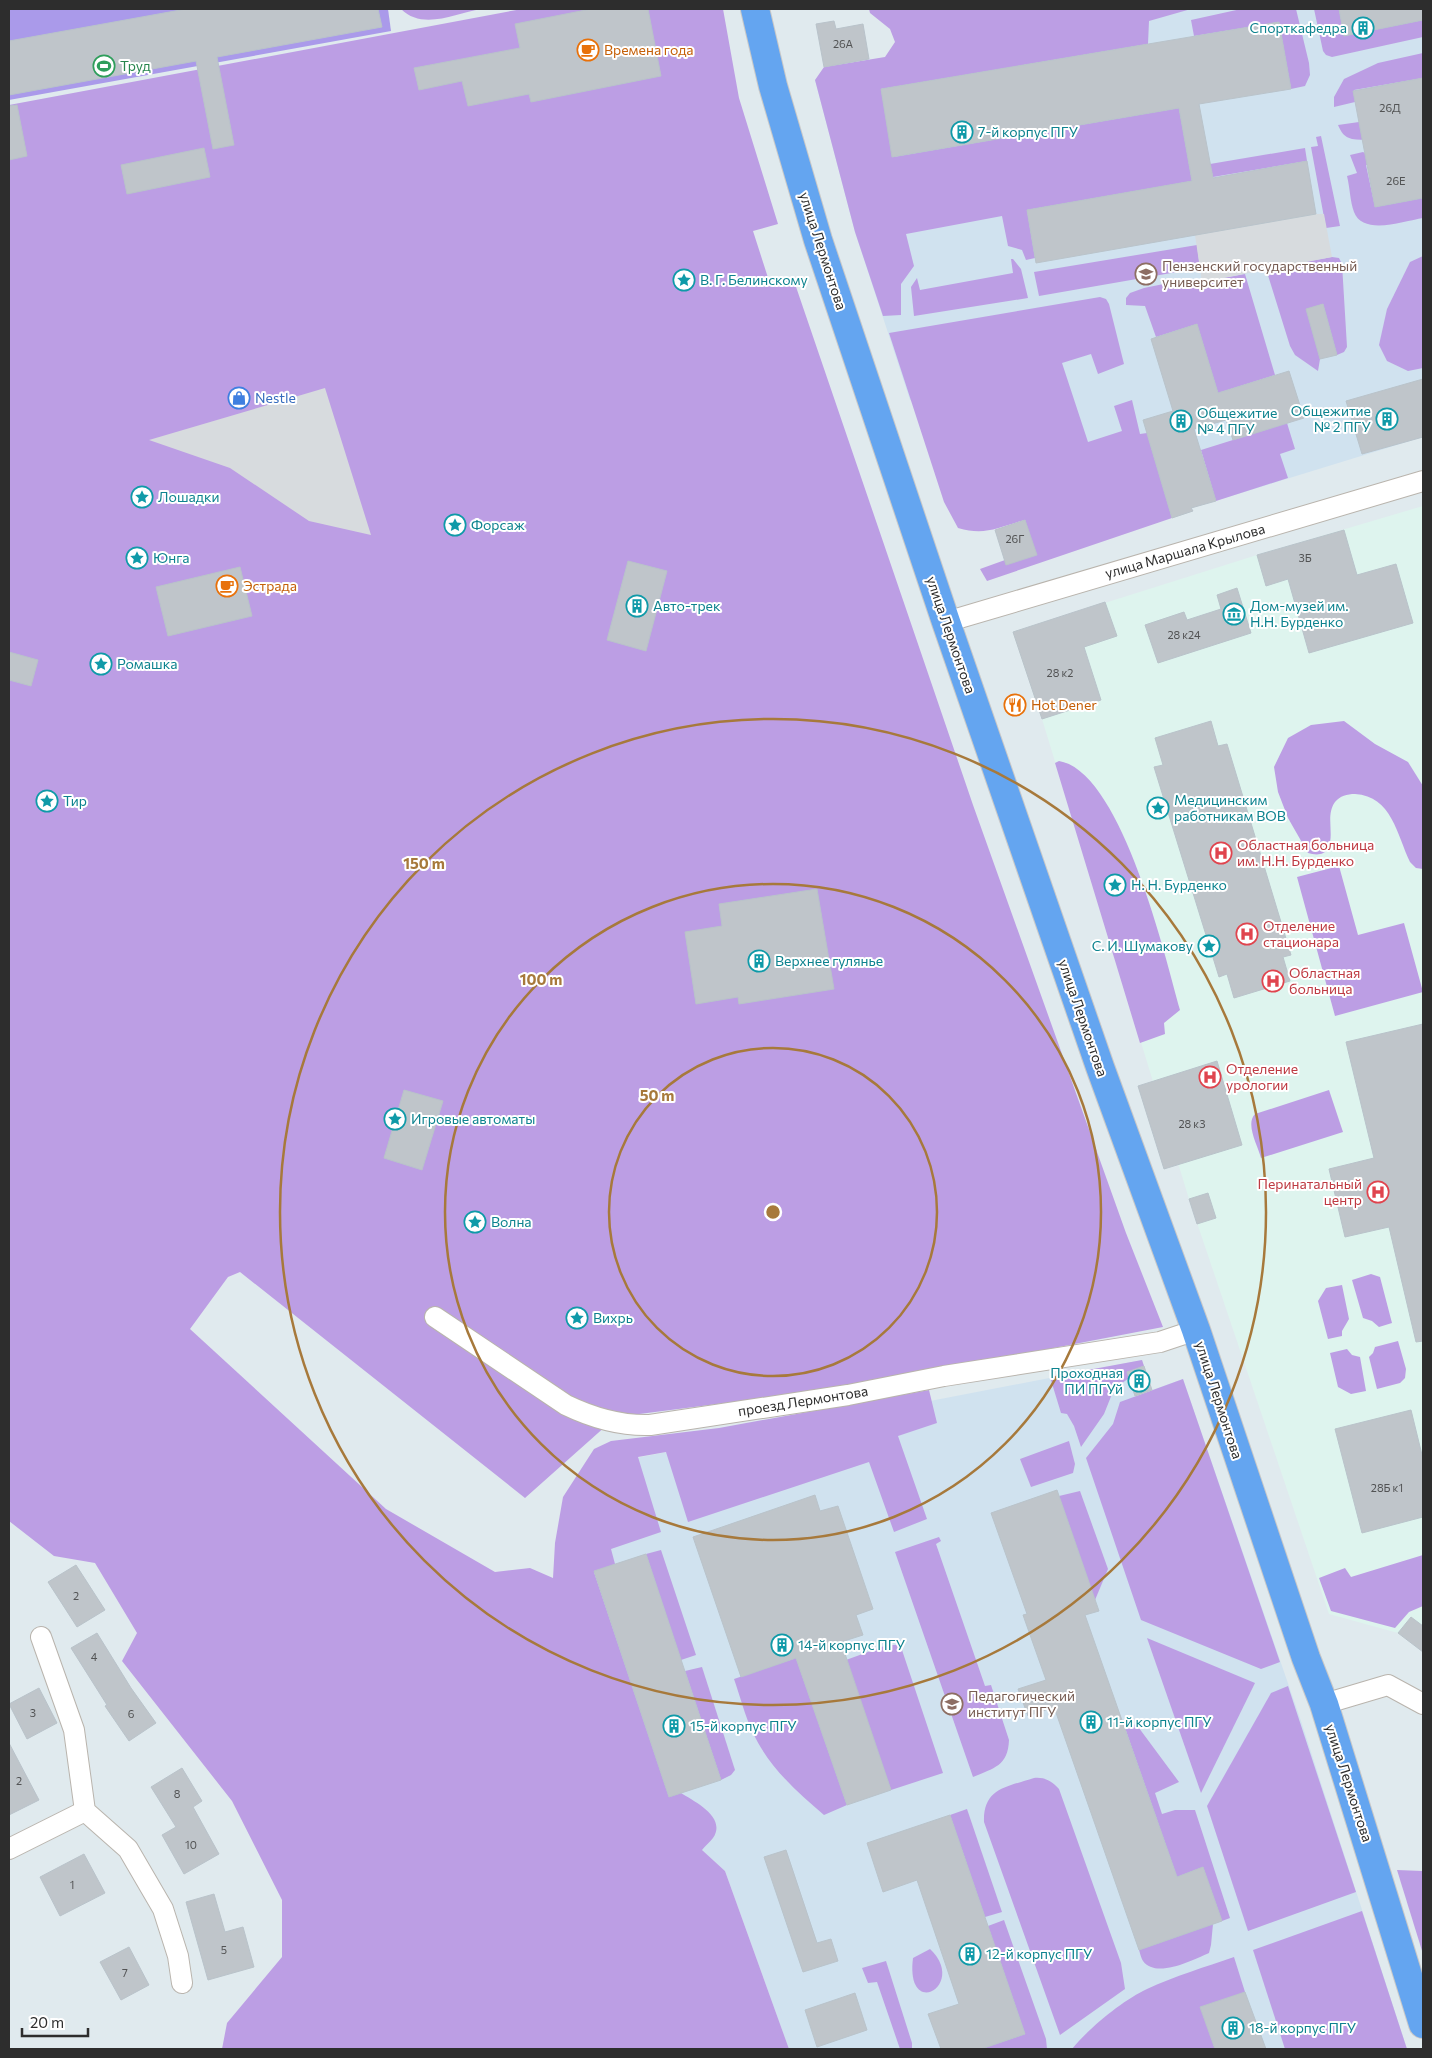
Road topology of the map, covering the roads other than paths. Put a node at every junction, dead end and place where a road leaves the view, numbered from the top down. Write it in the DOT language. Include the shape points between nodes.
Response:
graph roads {
  1 [pos="755,9"];
  2 [pos="1423,481"];
  3 [pos="946,622"];
  4 [pos="435,1317"];
  5 [pos="1196,1330"];
  6 [pos="41,1637"];
  7 [pos="1324,1704"];
  8 [pos="1423,1704"];
  9 [pos="85,1811"];
  10 [pos="9,1849"];
  11 [pos="182,1983"];
  12 [pos="1423,2024"];
  1 -- 3 [label="main road, улица Лермонтова" via="773,86 818,240"];
  2 -- 3 [label="street, улица Маршала Крылова"];
  3 -- 5 [label="main road, улица Лермонтова" via="1100,1067"];
  4 -- 5 [label="street, проезд Лермонтова" via="566,1405 585,1414 634,1425 848,1395 944,1376 1160,1342"];
  5 -- 7 [label="main road, улица Лермонтова"];
  6 -- 9 [label="street" via="74,1730"];
  7 -- 8 [label="street" via="1388,1685"];
  7 -- 12 [label="main road, улица Лермонтова"];
  9 -- 10 [label="street"];
  9 -- 11 [label="street" via="128,1849 163,1909 178,1956"];
}
